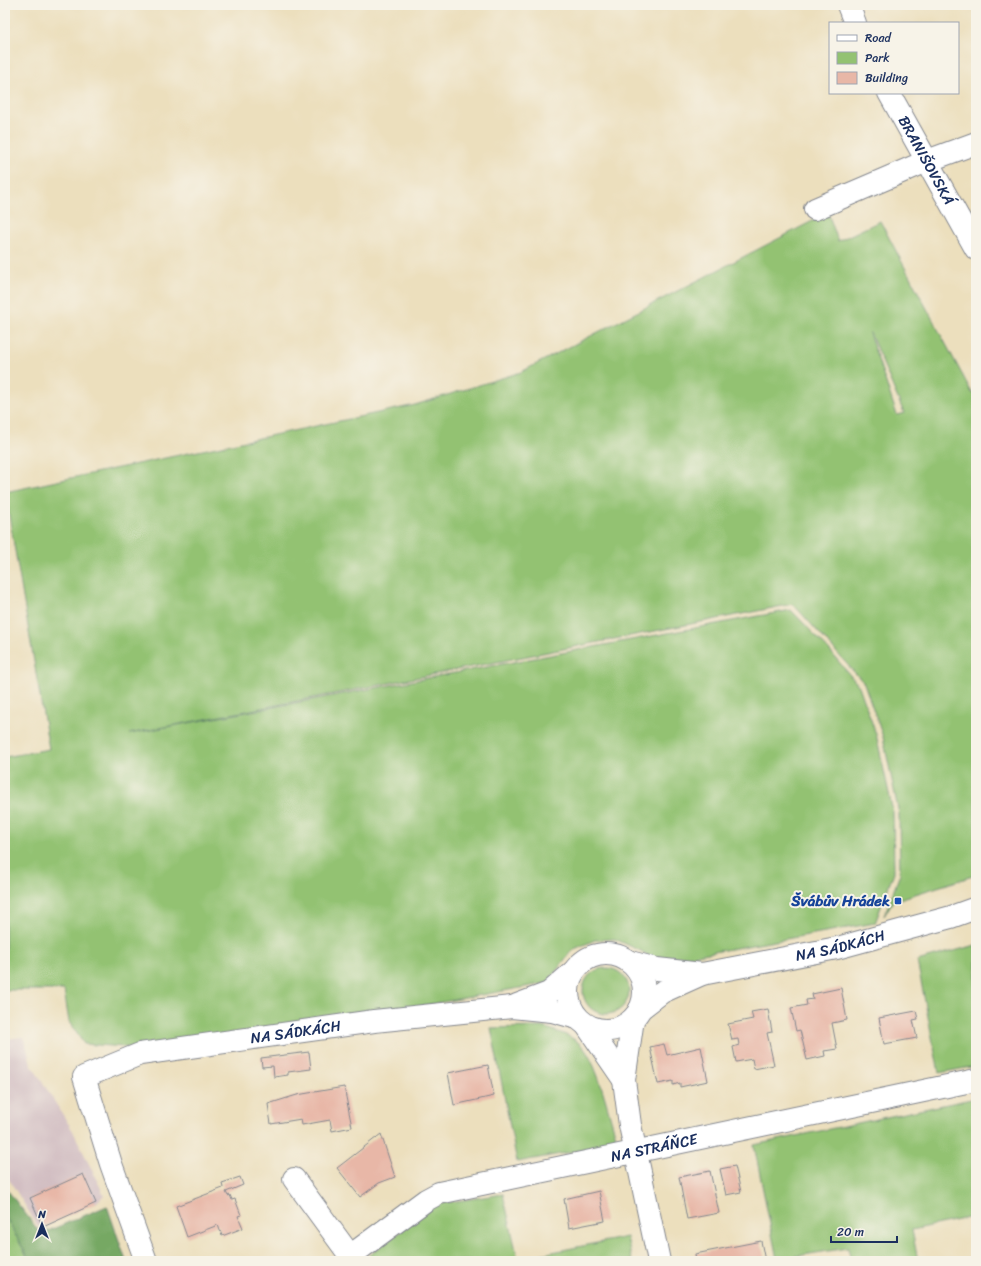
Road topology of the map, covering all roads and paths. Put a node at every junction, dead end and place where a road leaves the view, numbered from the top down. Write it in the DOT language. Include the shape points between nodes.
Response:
graph roads {
  1 [pos="848,5"];
  2 [pos="856,22"];
  3 [pos="890,94"];
  4 [pos="976,143"];
  5 [pos="927,161"];
  6 [pos="815,209"];
  7 [pos="976,249"];
  8 [pos="976,908"];
  9 [pos="630,962"];
  10 [pos="573,972"];
  11 [pos="702,974"];
  12 [pos="512,1007"];
  13 [pos="637,1014"];
  14 [pos="582,1022"];
  15 [pos="624,1080"];
  16 [pos="976,1080"];
  17 [pos="636,1151"];
  18 [pos="294,1180"];
  19 [pos="352,1259"];
  20 [pos="146,1261"];
  21 [pos="659,1261"];
  1 -- 2 [label="street"];
  3 -- 5 [label="street, BRANIŠOVSKÁ"];
  4 -- 5 [label="street"];
  5 -- 6 [label="street"];
  5 -- 7 [label="street, BRANIŠOVSKÁ"];
  8 -- 11 [label="street, NA SÁDKÁCH" via="837,948"];
  9 -- 10 [label="street" via="606,953 582,962"];
  9 -- 11 [label="street, NA SÁDKÁCH" via="657,969"];
  9 -- 13 [label="street" via="644,983 644,997"];
  10 -- 12 [label="street, NA SÁDKÁCH" via="549,993"];
  10 -- 14 [label="street" via="568,983 567,997 570,1008"];
  11 -- 13 [label="street, NA SÁDKÁCH" via="662,992"];
  12 -- 14 [label="street, NA SÁDKÁCH" via="552,1011"];
  12 -- 20 [label="street, NA SÁDKÁCH" via="374,1021 140,1054 84,1077 111,1164"];
  13 -- 14 [label="street" via="623,1027 610,1031"];
  13 -- 15 [label="street"];
  14 -- 15 [label="street"];
  15 -- 17 [label="street"];
  16 -- 17 [label="street, NA STRÁŇCE"];
  17 -- 19 [label="street, NA STRÁŇCE" via="439,1193 426,1200"];
  17 -- 21 [label="street"];
  18 -- 19 [label="street"];
}
